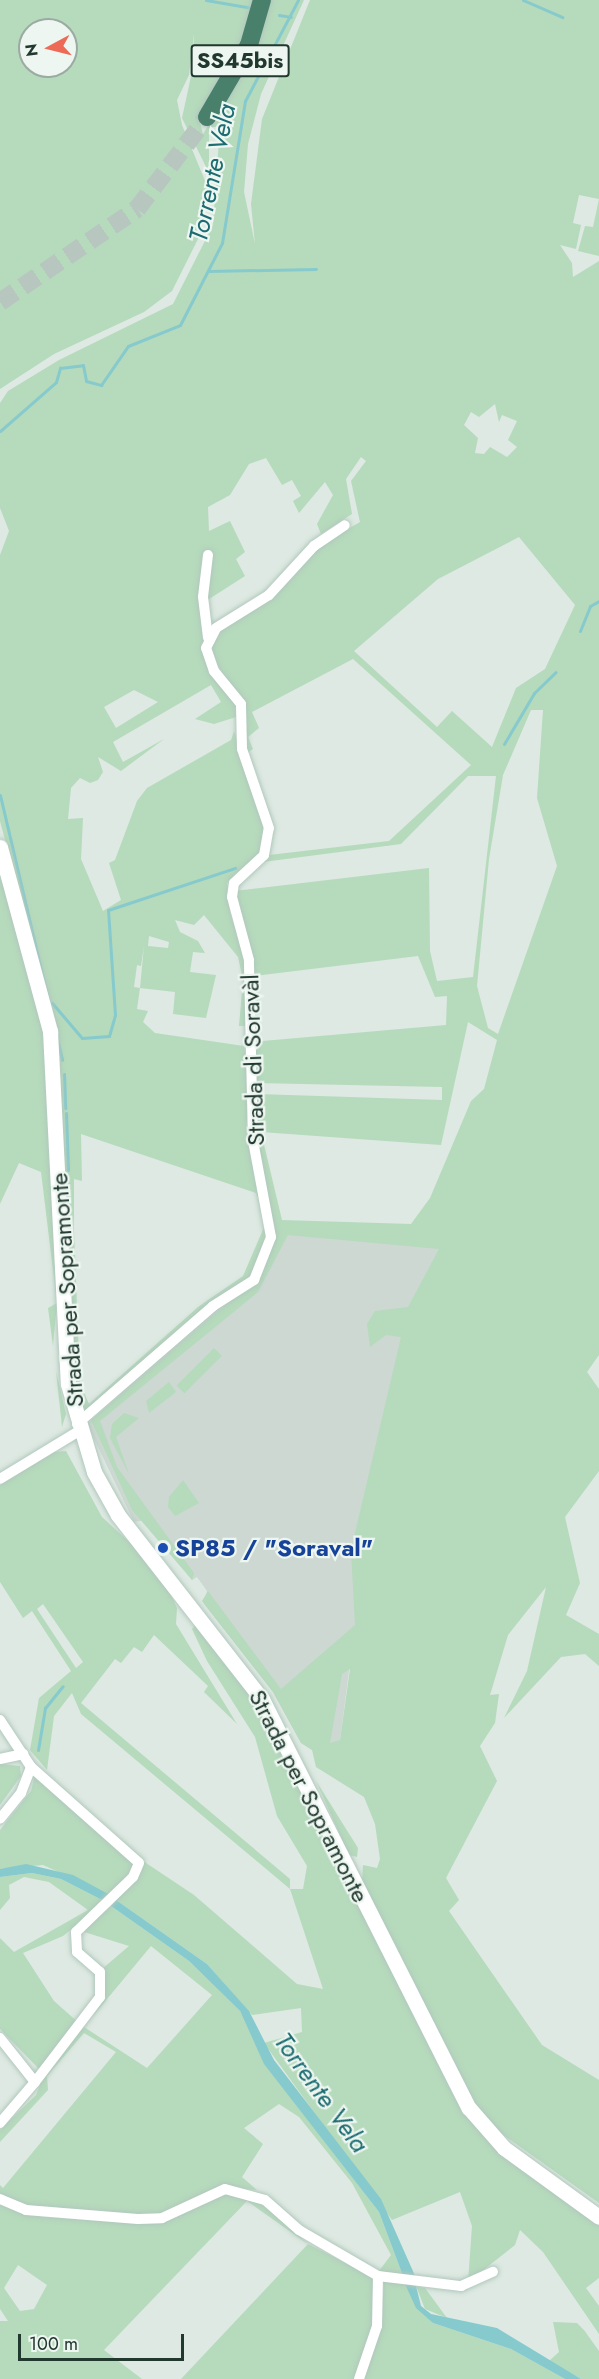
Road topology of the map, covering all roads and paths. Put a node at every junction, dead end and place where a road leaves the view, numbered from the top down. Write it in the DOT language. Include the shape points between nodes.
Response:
graph roads {
  1 [pos="262,0"];
  2 [pos="207,117"];
  3 [pos="345,525"];
  4 [pos="208,555"];
  5 [pos="208,638"];
  6 [pos="0,848"];
  7 [pos="78,1427"];
  8 [pos="0,1479"];
  9 [pos="0,1720"];
  10 [pos="23,1754"];
  11 [pos="0,1759"];
  12 [pos="31,1767"];
  13 [pos="0,1820"];
  14 [pos="0,2038"];
  15 [pos="35,2082"];
  16 [pos="0,2123"];
  17 [pos="0,2199"];
  18 [pos="599,2217"];
  19 [pos="493,2272"];
  20 [pos="378,2276"];
  21 [pos="359,2379"];
  1 -- 2 [label="highway, SS45bis" via="249,45"];
  3 -- 5 [label="street" via="314,546 268,595 224,622"];
  4 -- 5 [label="street, Strada di Soravàl" via="203,597"];
  5 -- 7 [label="street, Strada di Soravàl" via="208,660 241,704 240,739 269,828 264,855 234,883 232,897 249,960 253,1142 272,1237 254,1280 213,1306"];
  6 -- 7 [label="main road, Strada per Sopramonte" via="50,1031 68,1384"];
  7 -- 8 [label="street, Strada di Soravàl"];
  7 -- 18 [label="main road, Strada per Sopramonte" via="118,1515 250,1682 277,1725 468,2108 504,2148"];
  9 -- 10 [label="street"];
  10 -- 11 [label="street"];
  10 -- 12 [label="street"];
  12 -- 13 [label="street" via="21,1793"];
  12 -- 15 [label="street" via="136,1858 137,1872 76,1932 73,1942 100,1972 95,2009"];
  14 -- 15 [label="street"];
  15 -- 16 [label="street"];
  17 -- 20 [label="street" via="26,2210 153,2219 217,2191 234,2190 265,2200 299,2230"];
  19 -- 20 [label="street" via="461,2286"];
  20 -- 21 [label="street" via="377,2326"];
}
